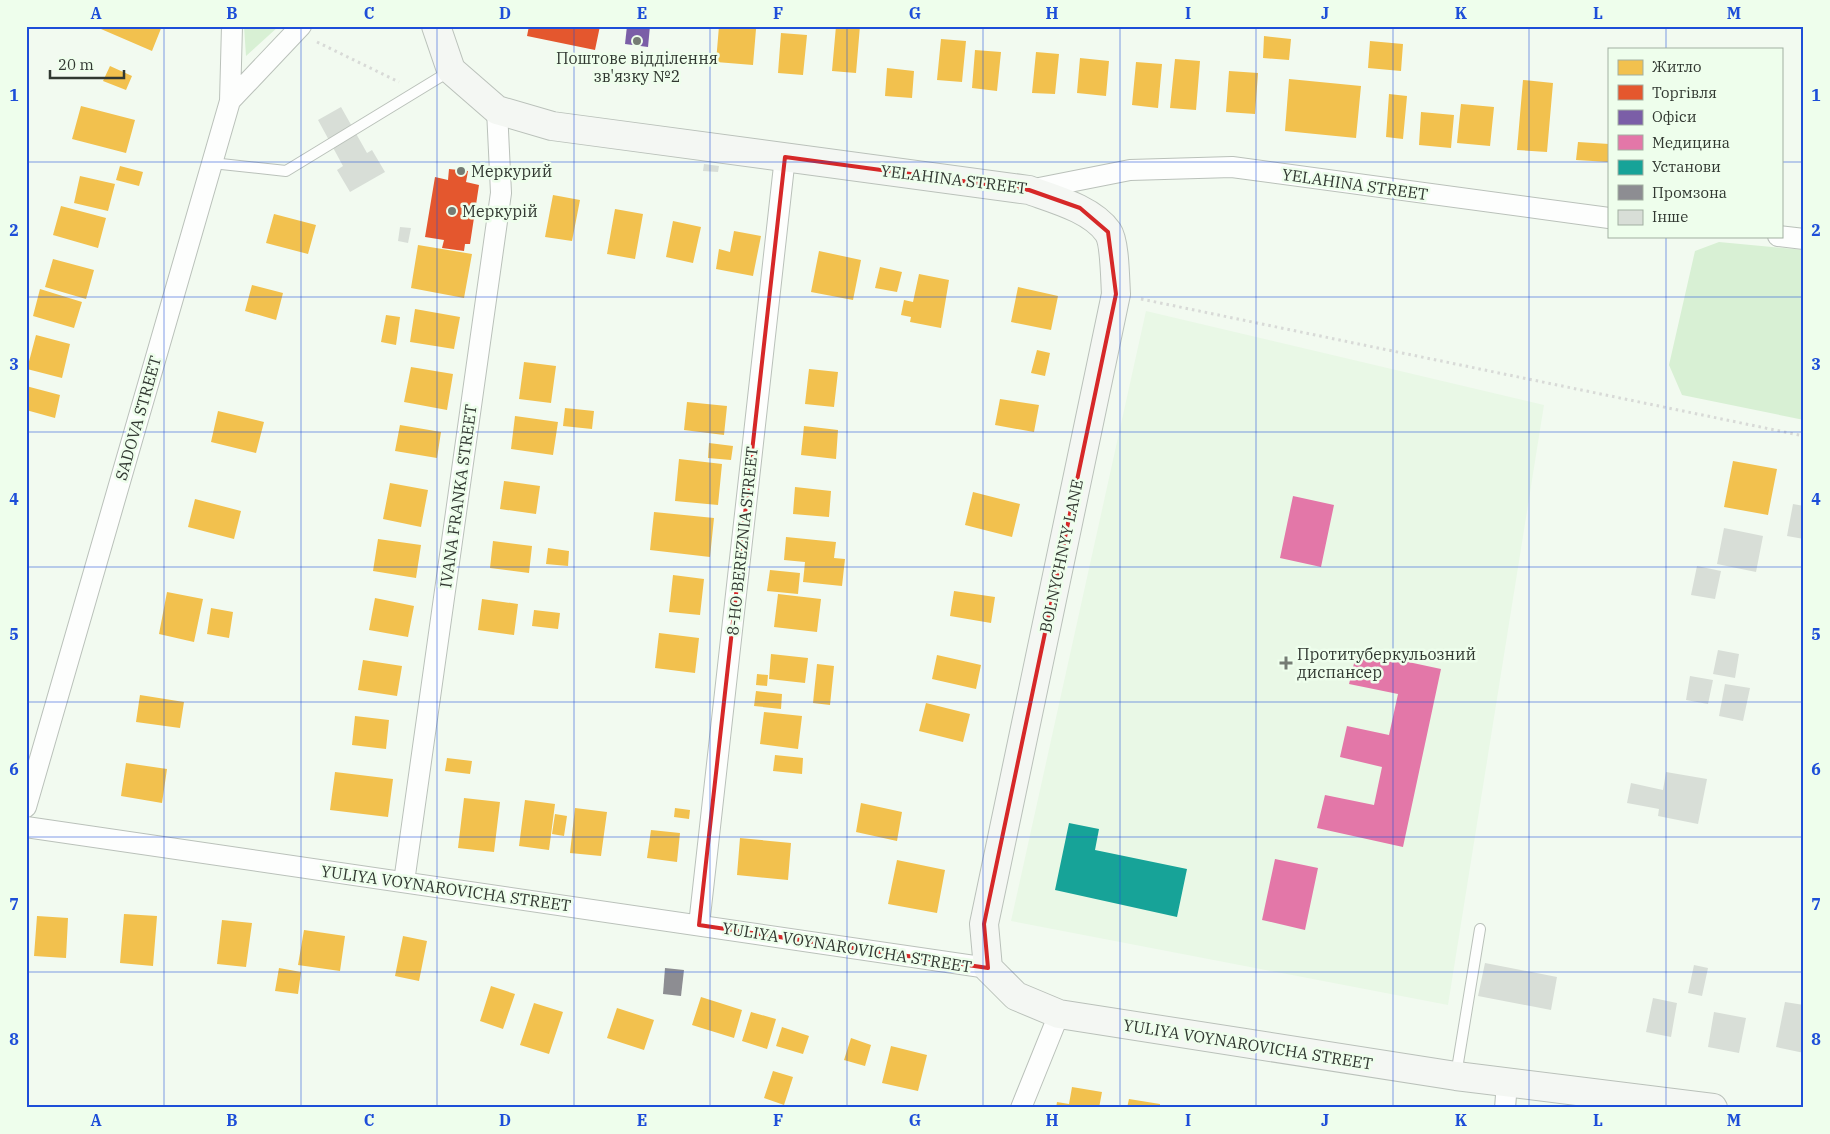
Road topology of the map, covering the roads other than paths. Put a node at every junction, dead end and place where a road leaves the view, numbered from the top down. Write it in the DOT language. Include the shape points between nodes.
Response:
graph roads {
  1 [pos="232,26"];
  2 [pos="436,26"];
  3 [pos="298,29"];
  4 [pos="451,70"];
  5 [pos="230,101"];
  6 [pos="497,110"];
  7 [pos="785,157"];
  8 [pos="212,163"];
  9 [pos="1029,190"];
  10 [pos="1608,218"];
  11 [pos="1782,236"];
  12 [pos="1804,239"];
  13 [pos="26,807"];
  14 [pos="26,827"];
  15 [pos="404,882"];
  16 [pos="699,925"];
  17 [pos="1480,928"];
  18 [pos="988,968"];
  19 [pos="1059,1014"];
  20 [pos="1456,1076"];
  21 [pos="1506,1096"];
  22 [pos="1021,1108"];
  23 [pos="1713,1108"];
  1 -- 5 [label="street, SADOVA STREET"];
  2 -- 4 [label="main road"];
  3 -- 5 [label="street"];
  4 -- 6 [label="main road, YELAHINA STREET"];
  4 -- 8 [label="lane" via="286,171"];
  5 -- 8 [label="street, SADOVA STREET"];
  6 -- 7 [label="main road, YELAHINA STREET" via="552,126"];
  6 -- 15 [label="street, IVANA FRANKA STREET" via="502,193"];
  7 -- 9 [label="main road, YELAHINA STREET"];
  7 -- 16 [label="street, 8-HO BEREZNIA STREET"];
  8 -- 13 [label="street, SADOVA STREET"];
  9 -- 10 [label="street, YELAHINA STREET" via="1130,170 1232,167"];
  9 -- 18 [label="main road, BOLNYCHNYY LANE" via="1080,208 1108,232 1115,265 1116,294 984,924"];
  11 -- 12 [label="street"];
  14 -- 15 [label="street, YULIYA VOYNAROVICHA STREET"];
  15 -- 16 [label="street, YULIYA VOYNAROVICHA STREET"];
  16 -- 18 [label="street, YULIYA VOYNAROVICHA STREET"];
  17 -- 20 [label="lane"];
  18 -- 19 [label="main road, YULIYA VOYNAROVICHA STREET" via="1016,996"];
  19 -- 20 [label="main road, YULIYA VOYNAROVICHA STREET"];
  19 -- 22 [label="street"];
  20 -- 21 [label="main road, YULIYA VOYNAROVICHA STREET"];
  21 -- 23 [label="main road, YULIYA VOYNAROVICHA STREET"];
}
